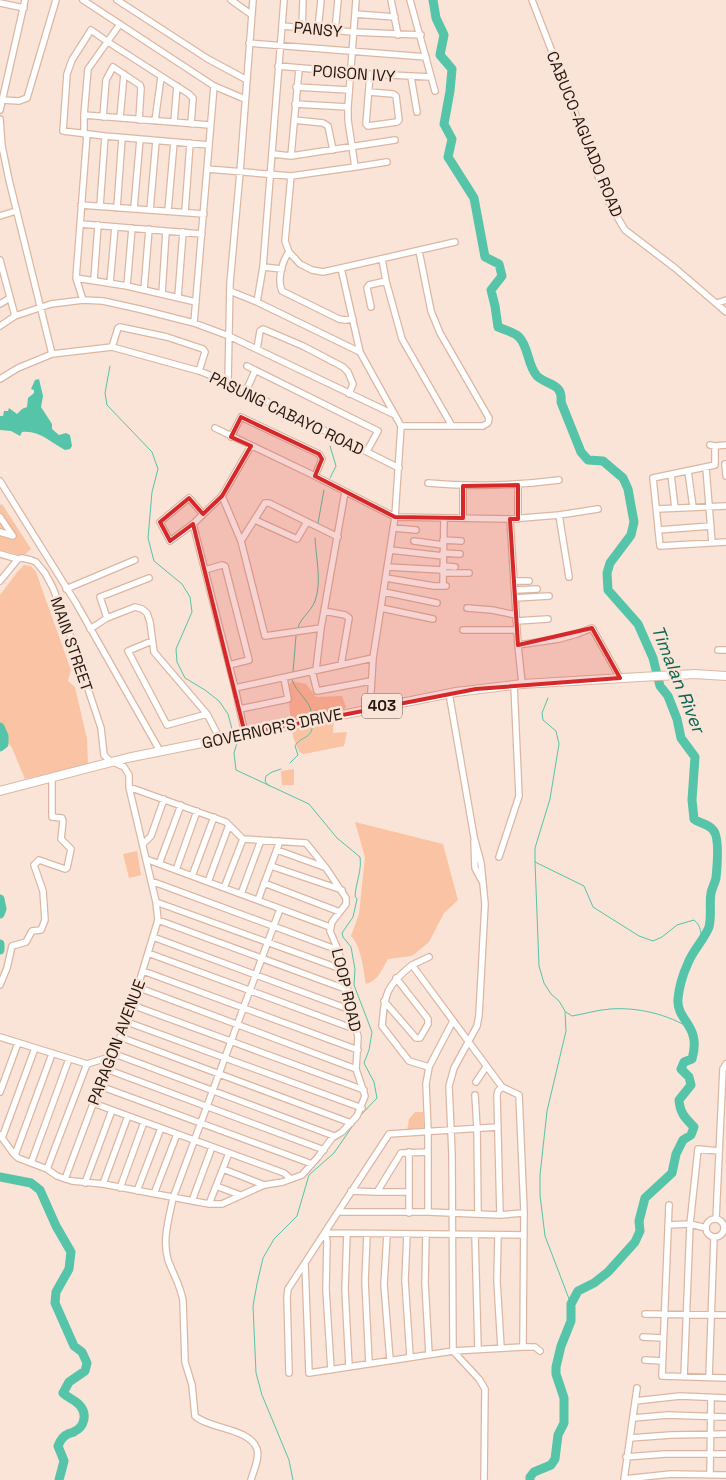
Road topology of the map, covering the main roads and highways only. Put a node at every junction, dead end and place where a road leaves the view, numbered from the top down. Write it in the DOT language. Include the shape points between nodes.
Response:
graph roads {
  1 [pos="726,676"];
  2 [pos="0,791"];
  1 -- 2 [label="main road, GOVERNOR'S DRIVE / 403" via="662,675 518,684 449,693 113,761"];
}
